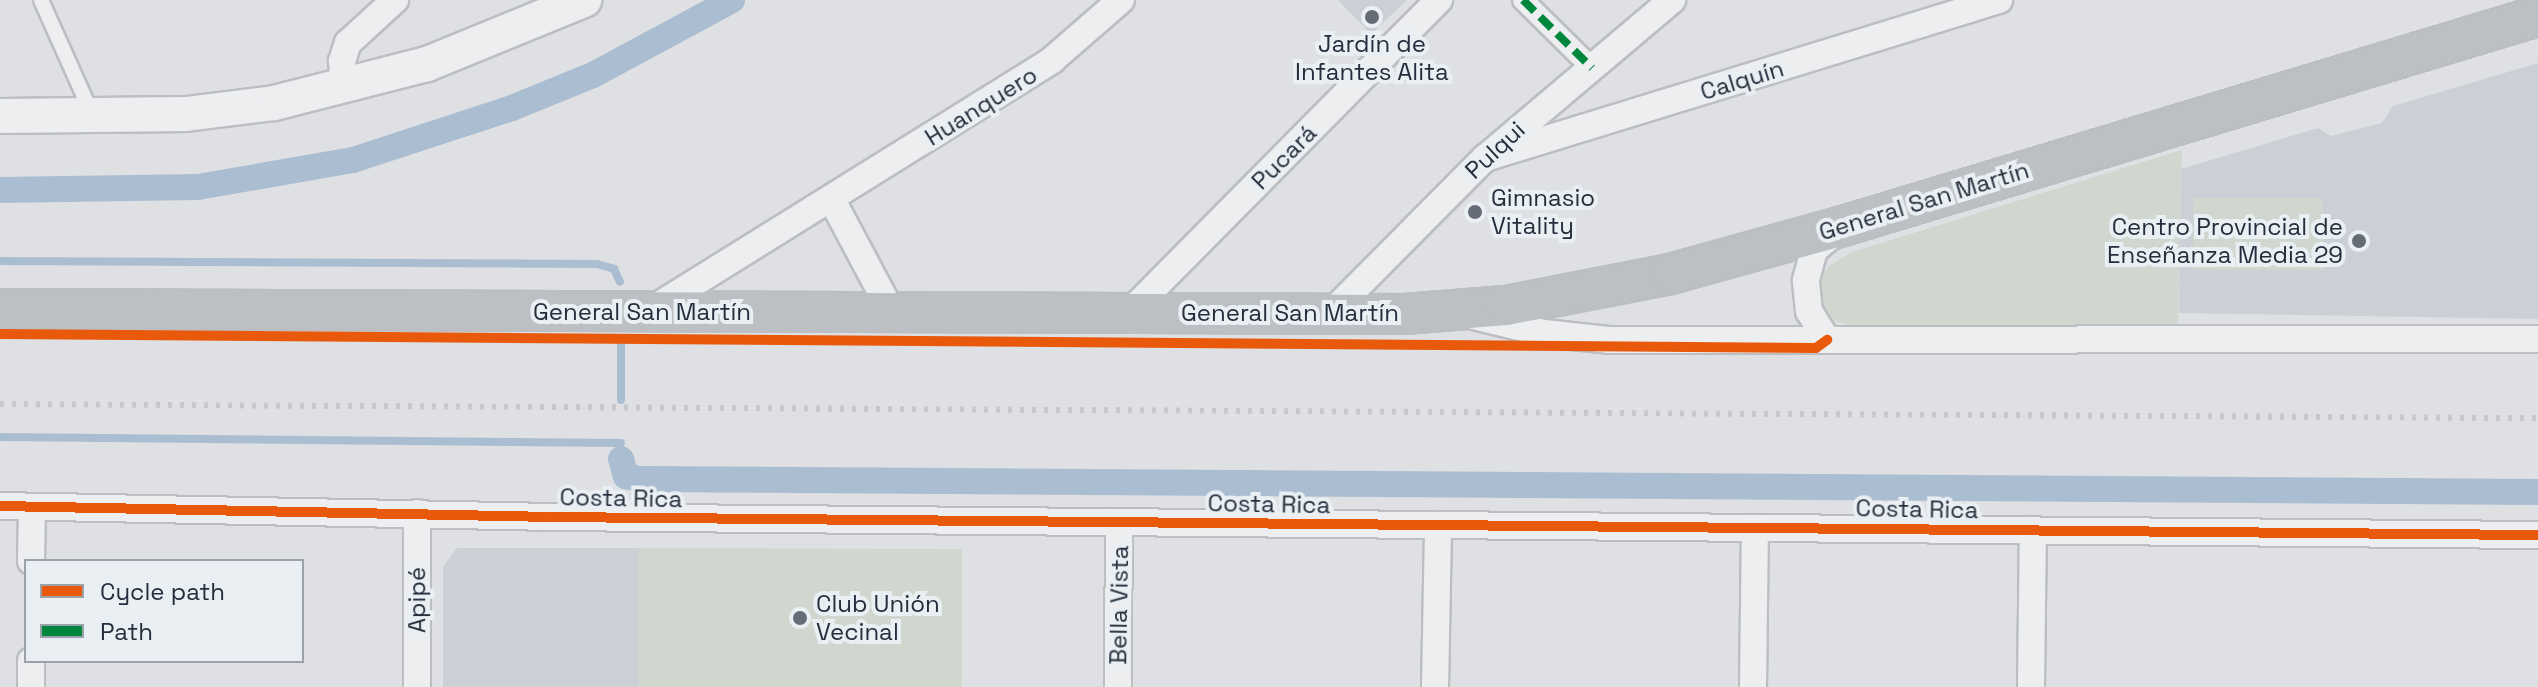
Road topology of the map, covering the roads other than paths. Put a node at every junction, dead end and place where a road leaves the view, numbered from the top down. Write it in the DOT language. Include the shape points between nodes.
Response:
graph roads {
  1 [pos="41,0"];
  2 [pos="395,0"];
  3 [pos="584,0"];
  4 [pos="1121,0"];
  5 [pos="1439,0"];
  6 [pos="1523,0"];
  7 [pos="1672,0"];
  8 [pos="1999,0"];
  9 [pos="2528,11"];
  10 [pos="1592,68"];
  11 [pos="345,87"];
  12 [pos="0,116"];
  13 [pos="93,116"];
  14 [pos="1485,158"];
  15 [pos="832,200"];
  16 [pos="1843,226"];
  17 [pos="0,309"];
  18 [pos="1455,311"];
  19 [pos="647,312"];
  20 [pos="892,313"];
  21 [pos="1129,313"];
  22 [pos="1330,314"];
  23 [pos="2538,339"];
  24 [pos="1827,340"];
  25 [pos="0,506"];
  26 [pos="32,507"];
  27 [pos="417,513"];
  28 [pos="1119,523"];
  29 [pos="1438,525"];
  30 [pos="1755,528"];
  31 [pos="2033,530"];
  32 [pos="2538,535"];
  33 [pos="31,559"];
  34 [pos="31,663"];
  35 [pos="31,687"];
  36 [pos="417,687"];
  37 [pos="1118,687"];
  38 [pos="1435,687"];
  39 [pos="1753,687"];
  40 [pos="2031,687"];
  1 -- 13 [label="lane"];
  2 -- 11 [label="street" via="348,43 342,61"];
  3 -- 11 [label="street" via="480,45"];
  4 -- 15 [label="street, Huanquero" via="1052,60"];
  5 -- 21 [label="street, Pucará"];
  6 -- 10 [label="street"];
  7 -- 10 [label="street, Pulqui"];
  8 -- 14 [label="street, Calquín"];
  9 -- 16 [label="main road, General San Martín"];
  10 -- 14 [label="street, Pulqui"];
  11 -- 13 [label="street" via="228,110"];
  12 -- 13 [label="street"];
  14 -- 22 [label="street, Pulqui"];
  15 -- 19 [label="street, Huanquero"];
  15 -- 20 [label="street"];
  16 -- 18 [label="main road, General San Martín" via="1615,287"];
  16 -- 24 [label="street" via="1814,250 1806,280 1809,311"];
  17 -- 19 [label="main road, General San Martín"];
  18 -- 22 [label="main road, General San Martín"];
  18 -- 24 [label="street" via="1578,338"];
  19 -- 20 [label="main road, General San Martín"];
  20 -- 21 [label="main road, General San Martín"];
  21 -- 22 [label="main road, General San Martín"];
  23 -- 24 [label="street"];
  25 -- 26 [label="street, Costa Rica"];
  26 -- 27 [label="street, Costa Rica"];
  26 -- 33 [label="street"];
  27 -- 28 [label="street, Costa Rica"];
  27 -- 36 [label="street, Apipé"];
  28 -- 29 [label="street, Costa Rica"];
  28 -- 37 [label="street, Bella Vista"];
  29 -- 30 [label="street, Costa Rica"];
  29 -- 38 [label="street"];
  30 -- 31 [label="street, Costa Rica"];
  30 -- 39 [label="street"];
  31 -- 32 [label="street, Costa Rica"];
  31 -- 40 [label="street"];
  34 -- 35 [label="street"];
}
